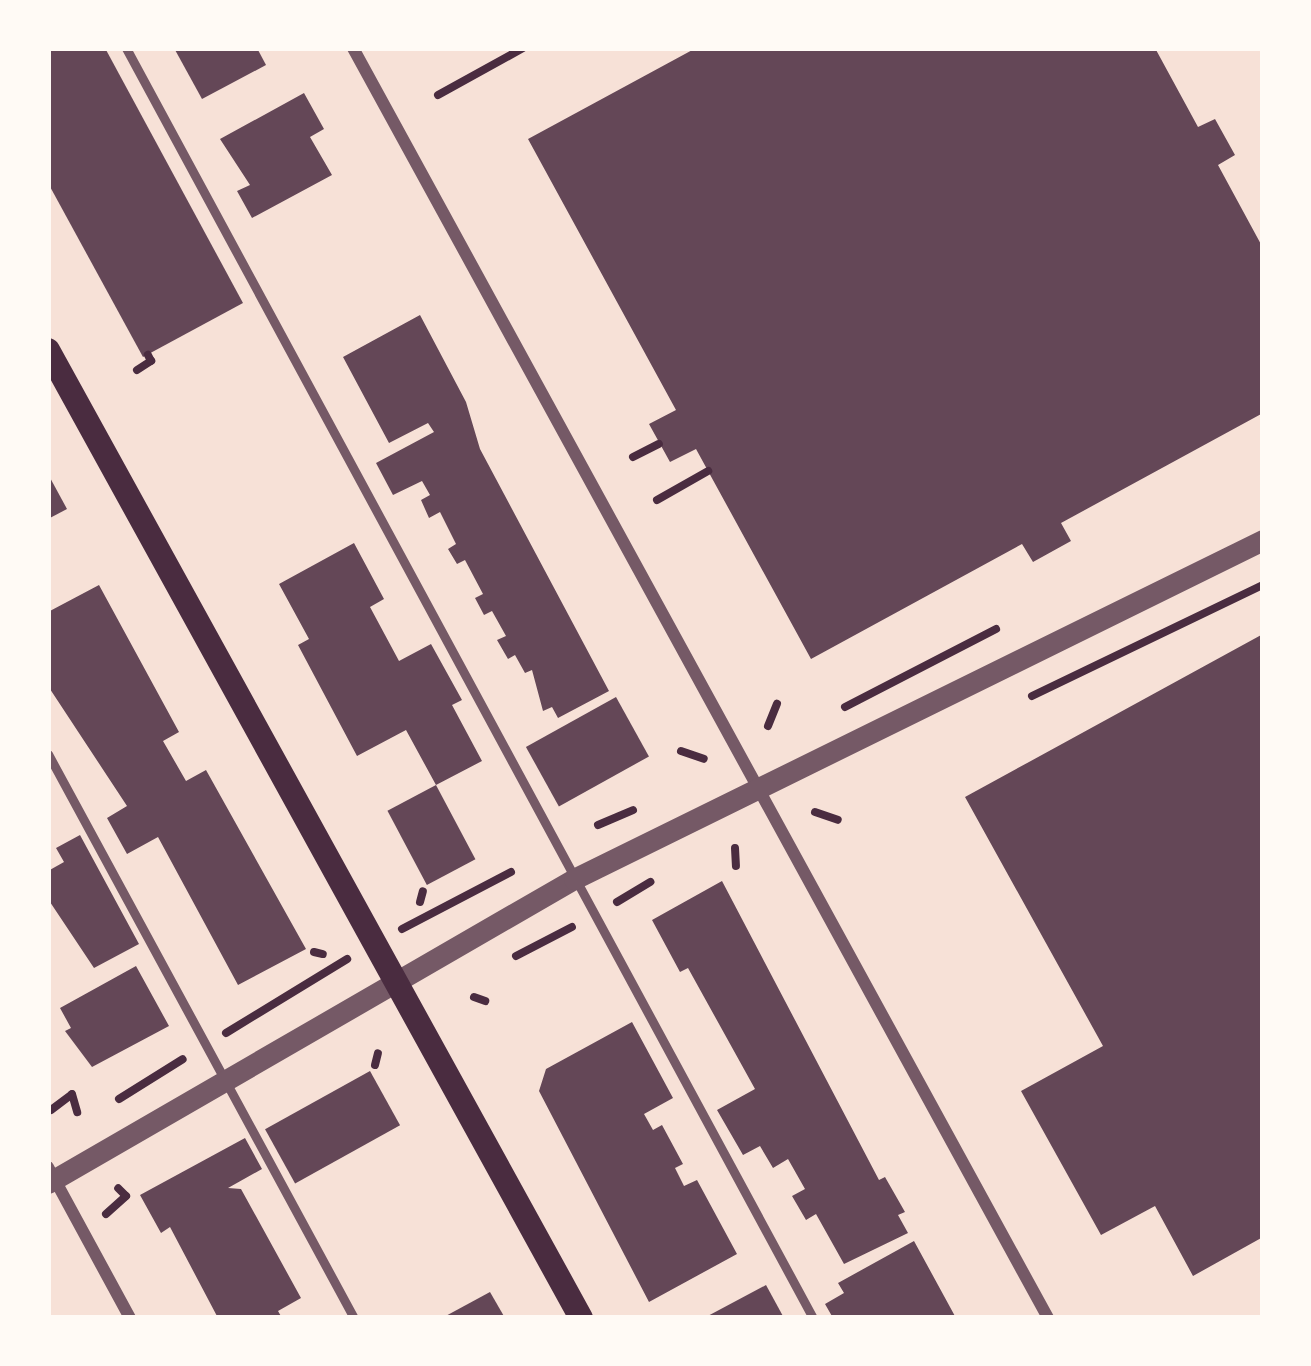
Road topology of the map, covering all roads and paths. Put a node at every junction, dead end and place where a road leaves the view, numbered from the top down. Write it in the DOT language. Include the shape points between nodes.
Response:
graph roads {
  1 [pos="126,48"];
  2 [pos="353,48"];
  3 [pos="523,48"];
  4 [pos="438,95"];
  5 [pos="48,350"];
  6 [pos="148,355"];
  7 [pos="137,370"];
  8 [pos="659,444"];
  9 [pos="633,457"];
  10 [pos="708,471"];
  11 [pos="657,500"];
  12 [pos="1263,540"];
  13 [pos="777,704"];
  14 [pos="768,726"];
  15 [pos="681,751"];
  16 [pos="48,754"];
  17 [pos="704,760"];
  18 [pos="755,786"];
  19 [pos="814,812"];
  20 [pos="838,820"];
  21 [pos="735,848"];
  22 [pos="736,866"];
  23 [pos="574,879"];
  24 [pos="423,891"];
  25 [pos="420,902"];
  26 [pos="397,979"];
  27 [pos="378,1053"];
  28 [pos="375,1065"];
  29 [pos="223,1077"];
  30 [pos="51,1110"];
  31 [pos="76,1112"];
  32 [pos="50,1176"];
  33 [pos="118,1187"];
  34 [pos="106,1214"];
  35 [pos="130,1318"];
  36 [pos="355,1318"];
  37 [pos="580,1318"];
  38 [pos="813,1318"];
  39 [pos="1048,1318"];
  1 -- 23 [label="lane"];
  2 -- 18 [label="street"];
  3 -- 4 [label="path"];
  5 -- 26 [label="main road"];
  6 -- 7 [label="path" via="152,361"];
  8 -- 9 [label="path"];
  10 -- 11 [label="path"];
  12 -- 18 [label="street"];
  13 -- 14 [label="path"];
  15 -- 17 [label="path"];
  16 -- 29 [label="lane"];
  18 -- 23 [label="street"];
  18 -- 39 [label="street"];
  19 -- 20 [label="path"];
  21 -- 22 [label="path"];
  23 -- 26 [label="street"];
  23 -- 38 [label="lane"];
  24 -- 25 [label="path"];
  26 -- 29 [label="street"];
  26 -- 37 [label="main road"];
  27 -- 28 [label="path"];
  29 -- 32 [label="street"];
  29 -- 36 [label="lane"];
  30 -- 31 [label="path" via="72,1094"];
  32 -- 35 [label="street"];
  33 -- 34 [label="path" via="126,1196"];
}
